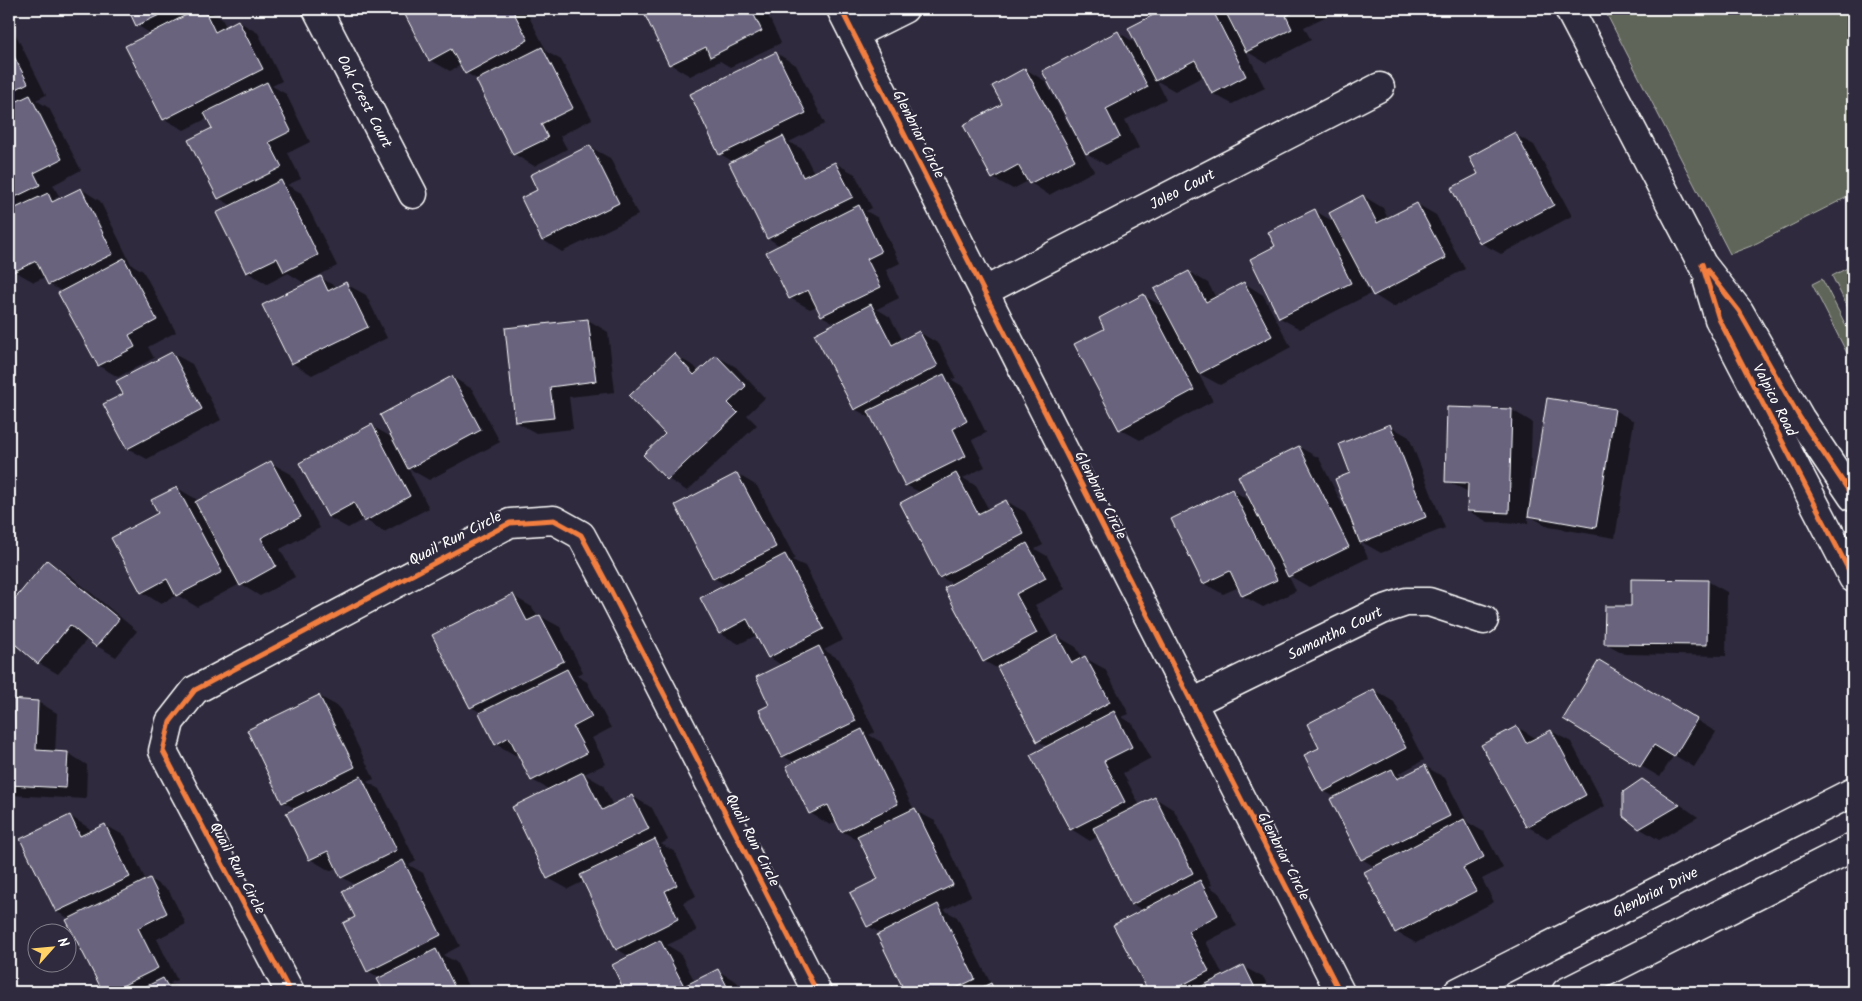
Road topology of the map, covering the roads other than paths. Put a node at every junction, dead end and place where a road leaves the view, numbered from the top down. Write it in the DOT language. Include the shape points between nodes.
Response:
graph roads {
  1 [pos="317,9"];
  2 [pos="841,9"];
  3 [pos="904,9"];
  4 [pos="1569,9"];
  5 [pos="854,34"];
  6 [pos="1380,87"];
  7 [pos="413,194"];
  8 [pos="1702,264"];
  9 [pos="985,291"];
  10 [pos="1853,497"];
  11 [pos="1853,578"];
  12 [pos="1484,620"];
  13 [pos="1192,703"];
  14 [pos="1853,792"];
  15 [pos="1853,847"];
  16 [pos="290,992"];
  17 [pos="817,992"];
  18 [pos="1340,992"];
  19 [pos="1458,992"];
  20 [pos="1566,992"];
  1 -- 7 [label="street, Oak Crest Court"];
  2 -- 5 [label="street, Glenbriar Circle"];
  3 -- 5 [label="street"];
  4 -- 8 [label="street, Valpico Road"];
  5 -- 9 [label="street, Glenbriar Circle"];
  6 -- 9 [label="street, Joleo Court"];
  8 -- 10 [label="street, Valpico Road" via="1739,311 1800,418"];
  8 -- 11 [label="street, Valpico Road" via="1719,319"];
  9 -- 13 [label="street, Glenbriar Circle"];
  12 -- 13 [label="street, Samantha Court" via="1429,602 1406,602 1382,610"];
  13 -- 18 [label="street, Glenbriar Circle"];
  14 -- 19 [label="street, Glenbriar Drive"];
  15 -- 20 [label="street"];
  16 -- 17 [label="street, Quail Run Circle" via="163,751 170,722 195,690 510,523 554,520 581,535 605,578"];
}
